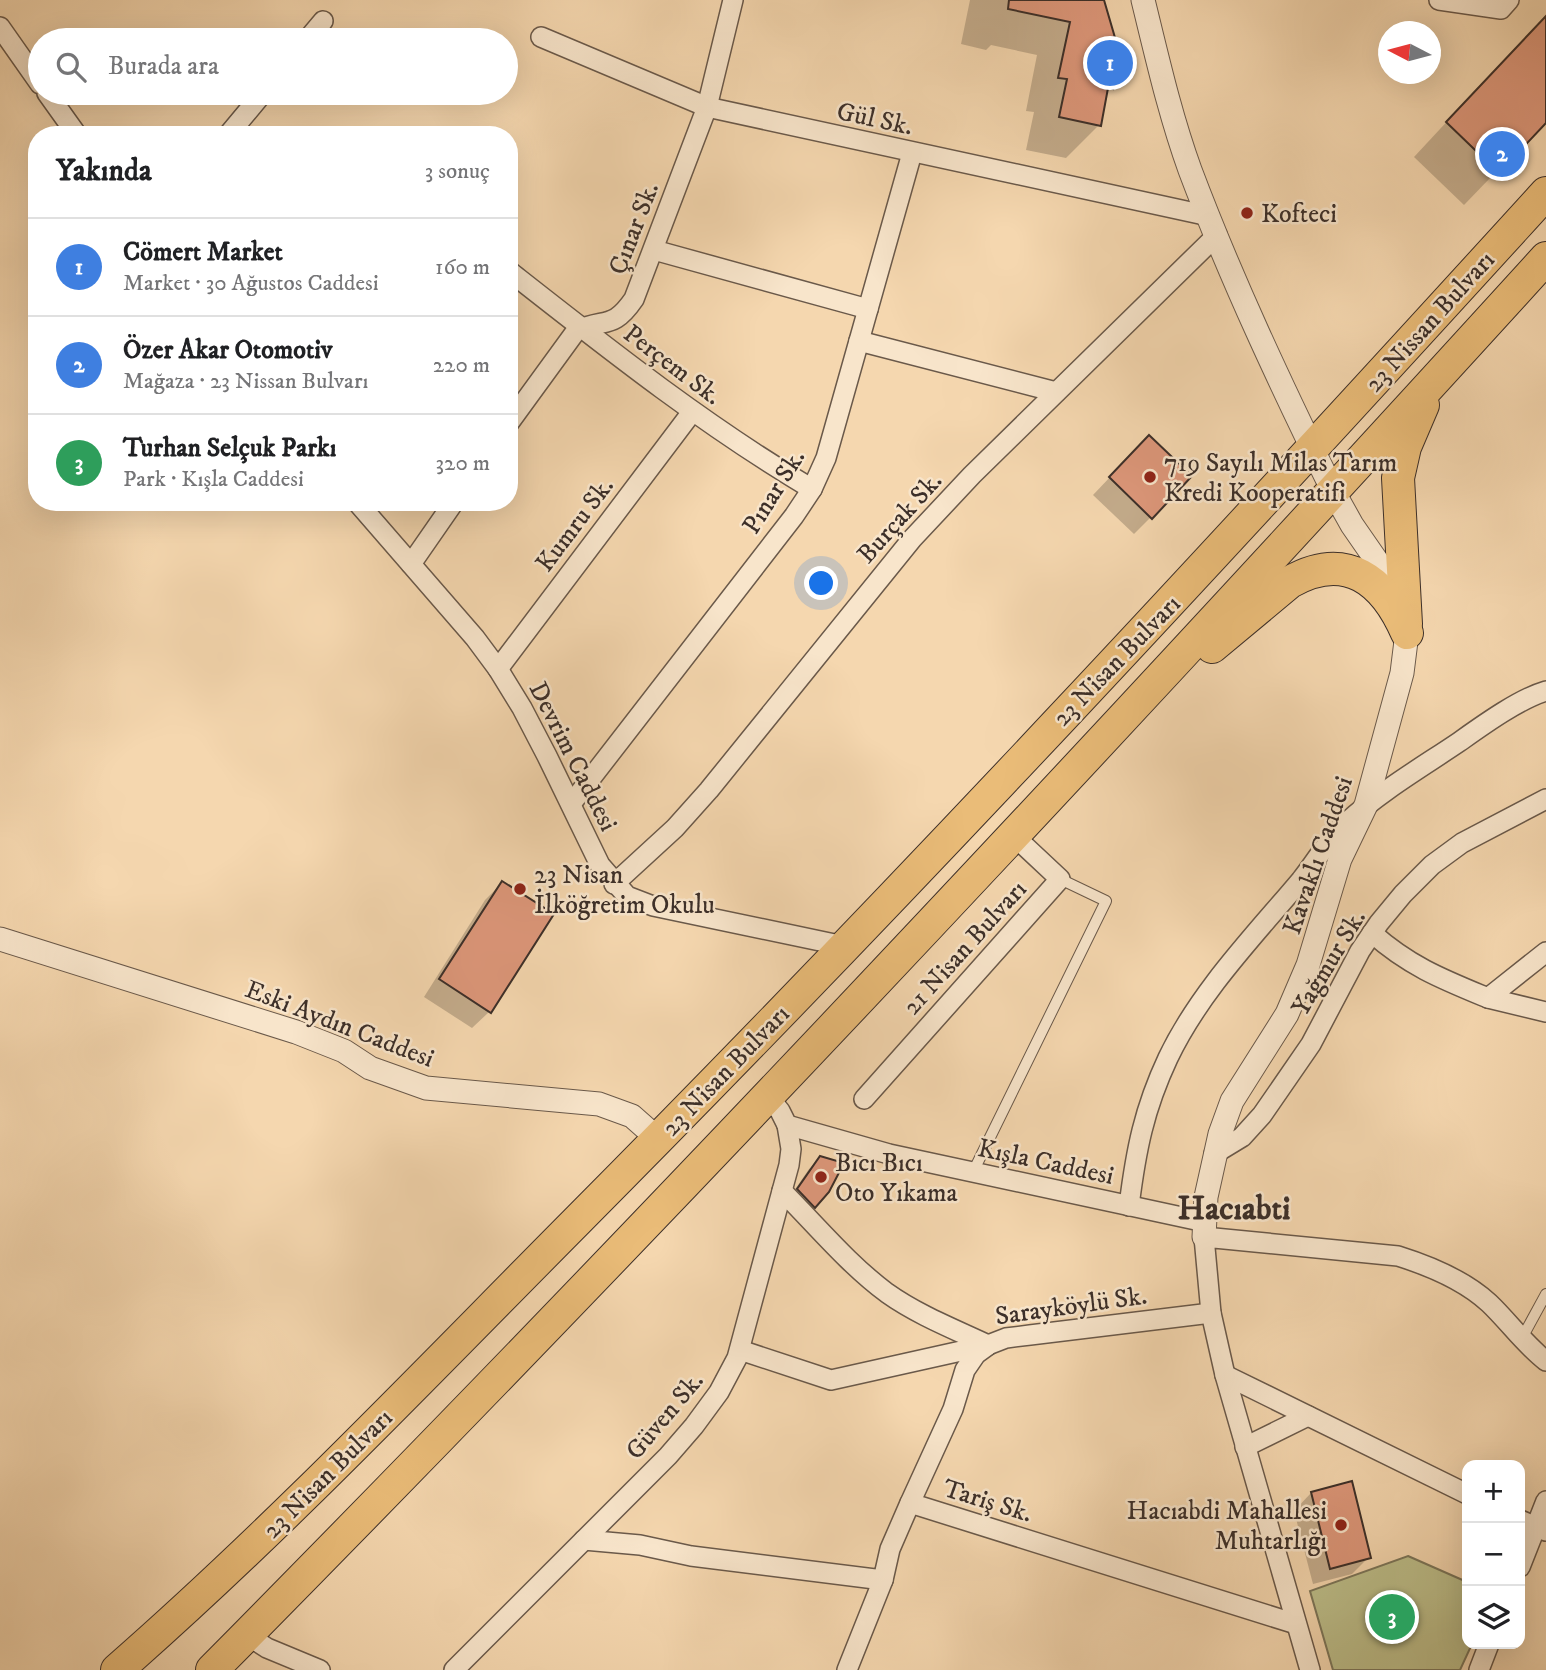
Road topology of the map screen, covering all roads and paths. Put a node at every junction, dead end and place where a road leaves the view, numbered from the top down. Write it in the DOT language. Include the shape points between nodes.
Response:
graph roads {
  1 [pos="733,0"];
  2 [pos="1143,0"];
  3 [pos="1439,0"];
  4 [pos="1505,4"];
  5 [pos="323,21"];
  6 [pos="0,27"];
  7 [pos="317,28"];
  8 [pos="541,37"];
  9 [pos="28,67"];
  10 [pos="56,105"];
  11 [pos="253,105"];
  12 [pos="707,107"];
  13 [pos="71,126"];
  14 [pos="236,126"];
  15 [pos="912,153"];
  16 [pos="1546,193"];
  17 [pos="1213,225"];
  18 [pos="654,250"];
  19 [pos="1546,258"];
  20 [pos="518,278"];
  21 [pos="868,309"];
  22 [pos="582,328"];
  23 [pos="859,341"];
  24 [pos="1436,379"];
  25 [pos="1056,392"];
  26 [pos="518,410"];
  27 [pos="692,412"];
  28 [pos="1312,449"];
  29 [pos="812,489"];
  30 [pos="1333,492"];
  31 [pos="365,511"];
  32 [pos="448,511"];
  33 [pos="411,564"];
  34 [pos="1407,633"];
  35 [pos="498,669"];
  36 [pos="1546,691"];
  37 [pos="1109,732"];
  38 [pos="1546,799"];
  39 [pos="571,804"];
  40 [pos="1366,805"];
  41 [pos="1013,835"];
  42 [pos="1060,879"];
  43 [pos="614,884"];
  44 [pos="1372,933"];
  45 [pos="0,939"];
  46 [pos="844,946"];
  47 [pos="1546,952"];
  48 [pos="1488,998"];
  49 [pos="1546,1012"];
  50 [pos="768,1097"];
  51 [pos="864,1099"];
  52 [pos="787,1125"];
  53 [pos="658,1139"];
  54 [pos="1214,1154"];
  55 [pos="973,1172"];
  56 [pos="782,1191"];
  57 [pos="1129,1206"];
  58 [pos="1205,1229"];
  59 [pos="1546,1294"];
  60 [pos="1211,1312"];
  61 [pos="1521,1339"];
  62 [pos="988,1345"];
  63 [pos="740,1350"];
  64 [pos="1546,1361"];
  65 [pos="1224,1375"];
  66 [pos="1308,1416"];
  67 [pos="1245,1447"];
  68 [pos="1462,1492"];
  69 [pos="1546,1501"];
  70 [pos="910,1503"];
  71 [pos="1534,1526"];
  72 [pos="584,1540"];
  73 [pos="1525,1552"];
  74 [pos="883,1580"];
  75 [pos="1296,1624"];
  76 [pos="247,1635"];
  77 [pos="1487,1649"];
  78 [pos="117,1670"];
  79 [pos="212,1670"];
  80 [pos="320,1670"];
  81 [pos="454,1670"];
  82 [pos="847,1670"];
  83 [pos="1310,1670"];
  84 [pos="1479,1670"];
  1 -- 12 [label="street, Çınar Sk."];
  2 -- 17 [label="street, Kavaklı Caddesi" via="1173,118"];
  3 -- 4 [label="street"];
  5 -- 7 [label="street"];
  6 -- 9 [label="street"];
  8 -- 12 [label="street, Gül Sk."];
  10 -- 13 [label="street"];
  11 -- 14 [label="street"];
  12 -- 15 [label="street, Gül Sk."];
  12 -- 18 [label="street, Çınar Sk."];
  15 -- 17 [label="street, Gül Sk."];
  15 -- 21 [label="street, Pınar Sk."];
  16 -- 28 [label="highway, 23 Nissan Bulvarı"];
  17 -- 25 [label="street, Burçak Sk."];
  17 -- 28 [label="street, Kavaklı Caddesi"];
  18 -- 21 [label="street"];
  18 -- 22 [label="street, Çınar Sk." via="623,315"];
  19 -- 24 [label="highway, 23 Nissan Bulvarı"];
  20 -- 22 [label="street, Perçem Sk."];
  21 -- 23 [label="street, Pınar Sk."];
  22 -- 26 [label="street" via="568,338"];
  22 -- 27 [label="street, Perçem Sk."];
  23 -- 25 [label="street"];
  23 -- 29 [label="street, Pınar Sk." via="826,458"];
  24 -- 30 [label="highway, 23 Nissan Bulvarı"];
  24 -- 34 [label="highway" via="1413,426 1398,478"];
  25 -- 43 [label="street, Burçak Sk." via="912,538 709,790"];
  27 -- 29 [label="street, Perçem Sk."];
  27 -- 35 [label="street, Kumru Sk."];
  28 -- 30 [label="street, Kavaklı Caddesi"];
  28 -- 46 [label="highway, 23 Nisan Bulvarı"];
  29 -- 39 [label="street, Pınar Sk."];
  30 -- 34 [label="street, Kavaklı Caddesi" via="1391,583"];
  30 -- 37 [label="highway, 23 Nisan Bulvarı"];
  31 -- 33 [label="street, Devrim Caddesi"];
  32 -- 33 [label="street"];
  33 -- 35 [label="street, Devrim Caddesi"];
  34 -- 37 [label="highway" via="1375,583 1345,570 1303,575"];
  34 -- 40 [label="street, Kavaklı Caddesi" via="1399,686"];
  35 -- 39 [label="street, Devrim Caddesi"];
  36 -- 40 [label="street" via="1484,725"];
  37 -- 41 [label="highway, 23 Nisan Bulvarı"];
  38 -- 44 [label="street, Yağmur Sk." via="1462,843 1432,865"];
  39 -- 43 [label="street, Devrim Caddesi"];
  40 -- 54 [label="street, Kavaklı Caddesi" via="1340,859 1299,989 1232,1101"];
  40 -- 57 [label="street" via="1326,844 1192,1016 1150,1101 1137,1147"];
  41 -- 42 [label="street, 21 Nisan Bulvarı"];
  41 -- 50 [label="highway, 23 Nisan Bulvarı"];
  42 -- 51 [label="street, 21 Nisan Bulvarı"];
  42 -- 55 [label="lane" via="1106,901"];
  43 -- 46 [label="street, Devrim Caddesi" via="626,896 653,906"];
  44 -- 48 [label="street" via="1415,967"];
  44 -- 54 [label="street, Yağmur Sk." via="1311,1044 1262,1115 1242,1137"];
  45 -- 53 [label="street, Eski Aydın Caddesi" via="296,1032 344,1051 370,1068 426,1088 599,1104 632,1116"];
  46 -- 53 [label="highway, 23 Nisan Bulvarı"];
  47 -- 48 [label="street"];
  48 -- 49 [label="street"];
  50 -- 52 [label="street"];
  50 -- 76 [label="highway, 23 Nisan Bulvarı"];
  52 -- 55 [label="street, Kışla Caddesi"];
  52 -- 56 [label="street, Güven Sk." via="790,1149"];
  53 -- 78 [label="highway, 23 Nisan Bulvarı" via="258,1543"];
  54 -- 58 [label="street, Kavaklı Caddesi"];
  55 -- 57 [label="street, Kışla Caddesi"];
  56 -- 62 [label="street, Sarayköylü Sk." via="887,1293"];
  56 -- 63 [label="street, Güven Sk."];
  57 -- 58 [label="street, Kışla Caddesi"];
  58 -- 60 [label="street"];
  58 -- 61 [label="street, Kışla Caddesi" via="1398,1256 1468,1288 1489,1303"];
  59 -- 61 [label="lane"];
  60 -- 62 [label="street, Sarayköylü Sk." via="1006,1338"];
  60 -- 65 [label="street"];
  61 -- 64 [label="street, Kışla Caddesi"];
  62 -- 63 [label="street" via="831,1380"];
  62 -- 70 [label="street" via="965,1370 953,1409"];
  63 -- 72 [label="street, Güven Sk." via="729,1376 694,1426"];
  65 -- 66 [label="street"];
  65 -- 67 [label="street"];
  66 -- 67 [label="street"];
  66 -- 68 [label="street"];
  67 -- 75 [label="street"];
  69 -- 71 [label="street"];
  70 -- 74 [label="street, Tariş Sk." via="890,1549"];
  70 -- 75 [label="street, Tariş Sk."];
  71 -- 73 [label="street"];
  72 -- 74 [label="street"];
  72 -- 81 [label="street, Güven Sk."];
  74 -- 82 [label="street, Tariş Sk."];
  75 -- 83 [label="street"];
  76 -- 79 [label="highway"];
  76 -- 80 [label="street"];
  77 -- 84 [label="street"];
}
